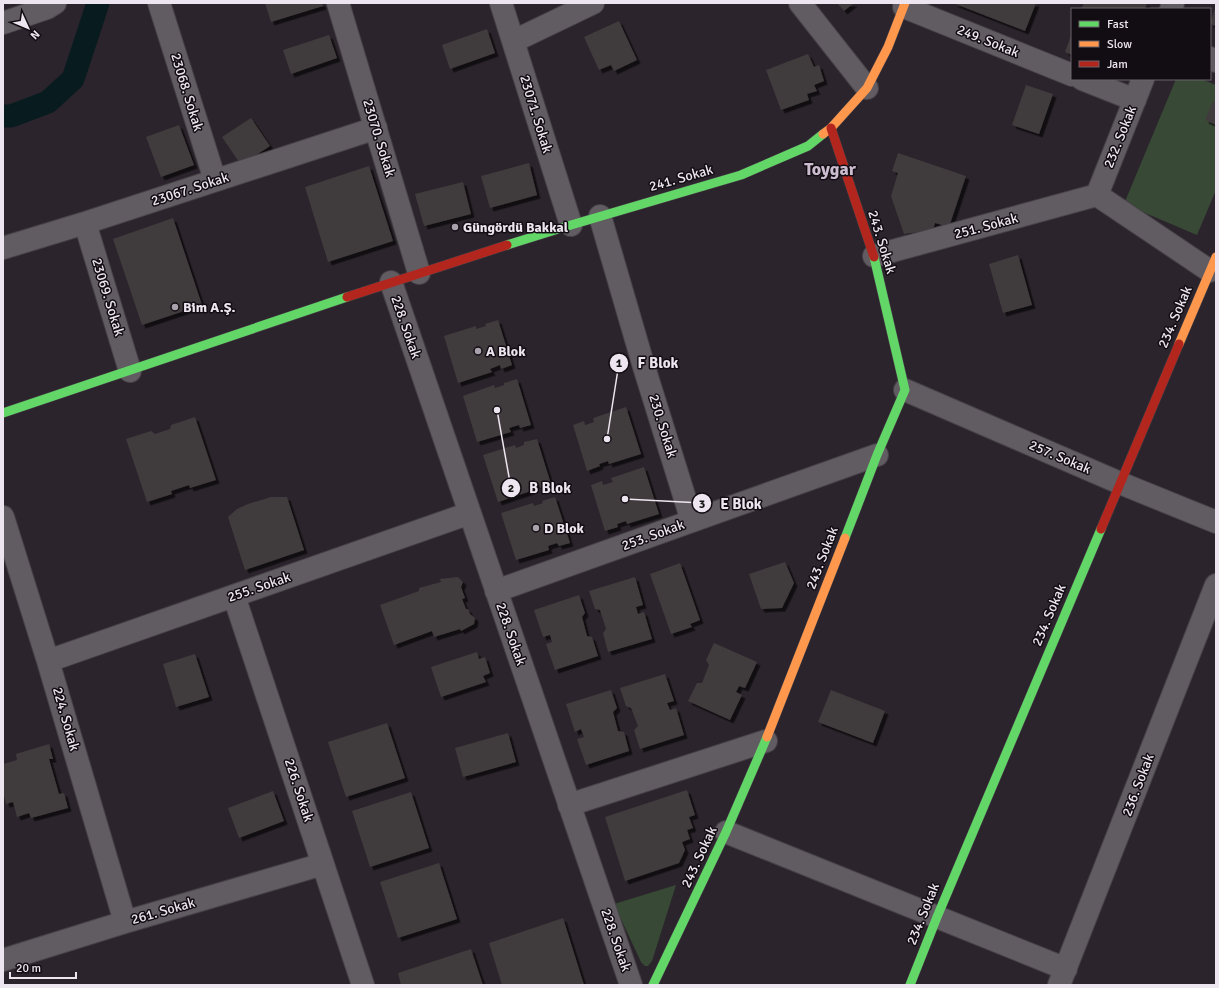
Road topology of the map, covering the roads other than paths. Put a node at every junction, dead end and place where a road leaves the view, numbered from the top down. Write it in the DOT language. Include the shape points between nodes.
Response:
graph roads {
  1 [pos="55,3"];
  2 [pos="159,3"];
  3 [pos="338,3"];
  4 [pos="501,3"];
  5 [pos="593,3"];
  6 [pos="800,3"];
  7 [pos="904,5"];
  8 [pos="3,23"];
  9 [pos="514,42"];
  10 [pos="1071,75"];
  11 [pos="1085,80"];
  12 [pos="1143,80"];
  13 [pos="867,88"];
  14 [pos="1135,100"];
  15 [pos="376,128"];
  16 [pos="831,128"];
  17 [pos="214,180"];
  18 [pos="1097,196"];
  19 [pos="600,216"];
  20 [pos="85,223"];
  21 [pos="571,225"];
  22 [pos="3,248"];
  23 [pos="874,256"];
  24 [pos="1213,264"];
  25 [pos="419,273"];
  26 [pos="391,282"];
  27 [pos="130,371"];
  28 [pos="905,390"];
  29 [pos="3,413"];
  30 [pos="877,455"];
  31 [pos="1120,483"];
  32 [pos="470,513"];
  33 [pos="3,517"];
  34 [pos="692,521"];
  35 [pos="1216,522"];
  36 [pos="1216,586"];
  37 [pos="496,591"];
  38 [pos="234,596"];
  39 [pos="48,661"];
  40 [pos="766,741"];
  41 [pos="569,805"];
  42 [pos="726,832"];
  43 [pos="323,864"];
  44 [pos="937,917"];
  45 [pos="125,922"];
  46 [pos="3,960"];
  47 [pos="1062,977"];
  48 [pos="364,985"];
  49 [pos="631,985"];
  50 [pos="653,985"];
  51 [pos="910,985"];
  1 -- 8 [label="street"];
  2 -- 17 [label="street, 23068. Sokak"];
  3 -- 15 [label="street, 23070. Sokak"];
  4 -- 9 [label="street, 23071. Sokak"];
  5 -- 9 [label="street"];
  6 -- 13 [label="street"];
  7 -- 10 [label="street, 249. Sokak"];
  7 -- 13 [label="street, 241. Sokak" via="888,47"];
  9 -- 21 [label="street, 23071. Sokak"];
  11 -- 14 [label="street"];
  12 -- 14 [label="street, 232. Sokak"];
  13 -- 16 [label="street, 241. Sokak"];
  14 -- 18 [label="street, 232. Sokak"];
  15 -- 17 [label="street, 23067. Sokak"];
  15 -- 25 [label="street, 23070. Sokak"];
  16 -- 19 [label="street, 241. Sokak" via="808,146 741,175"];
  16 -- 23 [label="street, 243. Sokak"];
  17 -- 20 [label="street, 23067. Sokak"];
  18 -- 23 [label="street, 251. Sokak"];
  18 -- 24 [label="street"];
  19 -- 21 [label="street, 241. Sokak"];
  19 -- 34 [label="street, 230. Sokak"];
  20 -- 22 [label="street, 23067. Sokak"];
  20 -- 27 [label="street, 23069. Sokak"];
  21 -- 25 [label="street, 241. Sokak"];
  23 -- 28 [label="street, 243. Sokak"];
  24 -- 31 [label="street, 234. Sokak"];
  25 -- 26 [label="street, 241. Sokak"];
  26 -- 27 [label="street, 241. Sokak"];
  26 -- 32 [label="street, 228. Sokak"];
  27 -- 29 [label="street, 241. Sokak"];
  28 -- 30 [label="street, 243. Sokak"];
  28 -- 31 [label="street, 257. Sokak"];
  30 -- 34 [label="street, 253. Sokak"];
  30 -- 40 [label="street, 243. Sokak"];
  31 -- 35 [label="street, 257. Sokak"];
  31 -- 44 [label="street, 234. Sokak"];
  32 -- 37 [label="street, 228. Sokak"];
  32 -- 38 [label="street, 255. Sokak"];
  33 -- 39 [label="street, 224. Sokak"];
  34 -- 37 [label="street, 253. Sokak"];
  36 -- 47 [label="street, 236. Sokak"];
  37 -- 41 [label="street, 228. Sokak"];
  38 -- 39 [label="street, 255. Sokak"];
  38 -- 43 [label="street, 226. Sokak"];
  39 -- 45 [label="street, 224. Sokak"];
  40 -- 41 [label="street"];
  40 -- 42 [label="street, 243. Sokak"];
  41 -- 49 [label="street, 228. Sokak"];
  42 -- 44 [label="street"];
  42 -- 50 [label="street, 243. Sokak"];
  43 -- 45 [label="street, 261. Sokak"];
  43 -- 48 [label="street, 226. Sokak"];
  44 -- 47 [label="street"];
  44 -- 51 [label="street, 234. Sokak"];
  45 -- 46 [label="street, 261. Sokak"];
}
